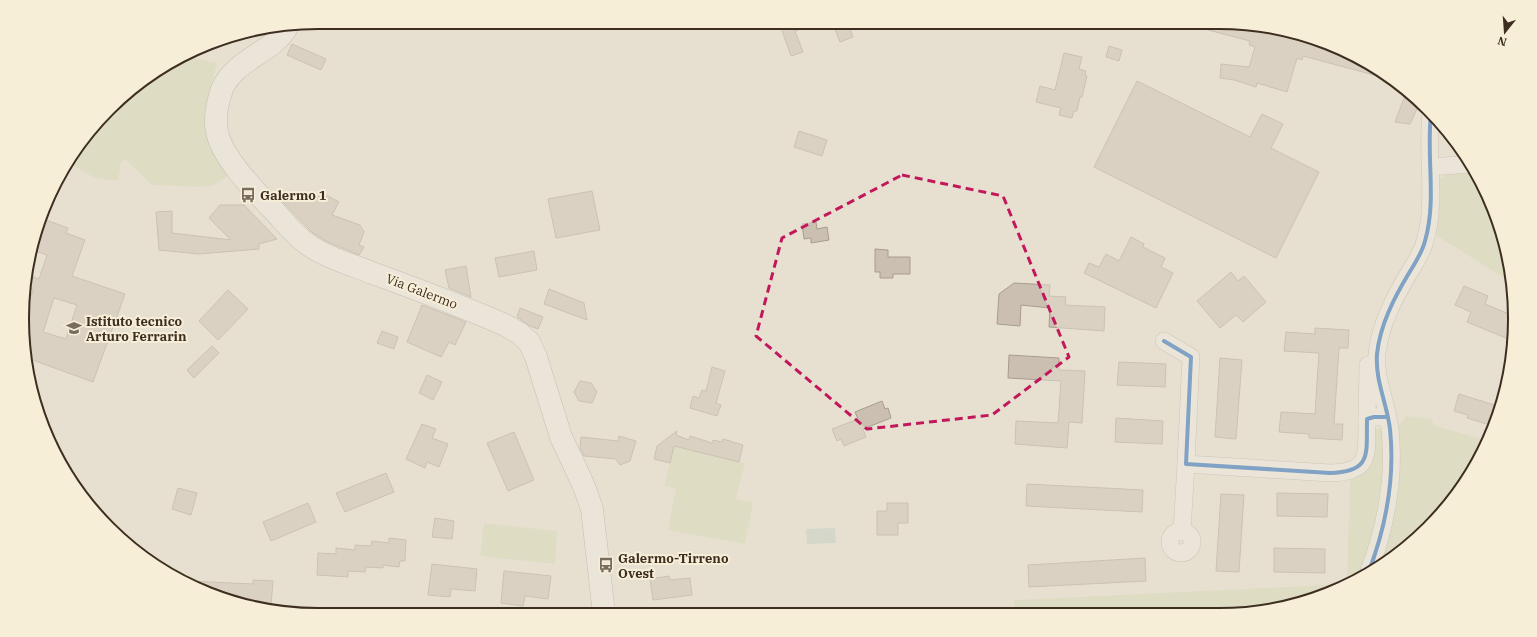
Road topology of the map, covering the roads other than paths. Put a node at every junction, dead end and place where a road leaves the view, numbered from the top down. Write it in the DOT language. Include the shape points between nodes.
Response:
graph roads {
  1 [pos="284,31"];
  2 [pos="1432,123"];
  3 [pos="1463,165"];
  4 [pos="1431,167"];
  5 [pos="1392,303"];
  6 [pos="1164,341"];
  7 [pos="1387,417"];
  8 [pos="1367,419"];
  9 [pos="1186,464"];
  10 [pos="1182,531"];
  11 [pos="1371,564"];
  12 [pos="603,608"];
  1 -- 12 [label="main road, Via Galermo" via="274,42 228,78 222,90 216,116 221,144 258,193 306,243 337,259 505,325 529,342 561,437 592,509"];
  2 -- 4 [label="street"];
  3 -- 4 [label="street"];
  4 -- 5 [label="street" via="1426,241"];
  5 -- 7 [label="street" via="1377,354 1378,380"];
  5 -- 8 [label="street" via="1373,334 1368,361"];
  6 -- 9 [label="street" via="1191,357"];
  7 -- 8 [label="street"];
  7 -- 11 [label="street" via="1390,427 1390,482"];
  8 -- 9 [label="street" via="1366,454 1356,468 1345,472"];
  9 -- 10 [label="street"];
}
